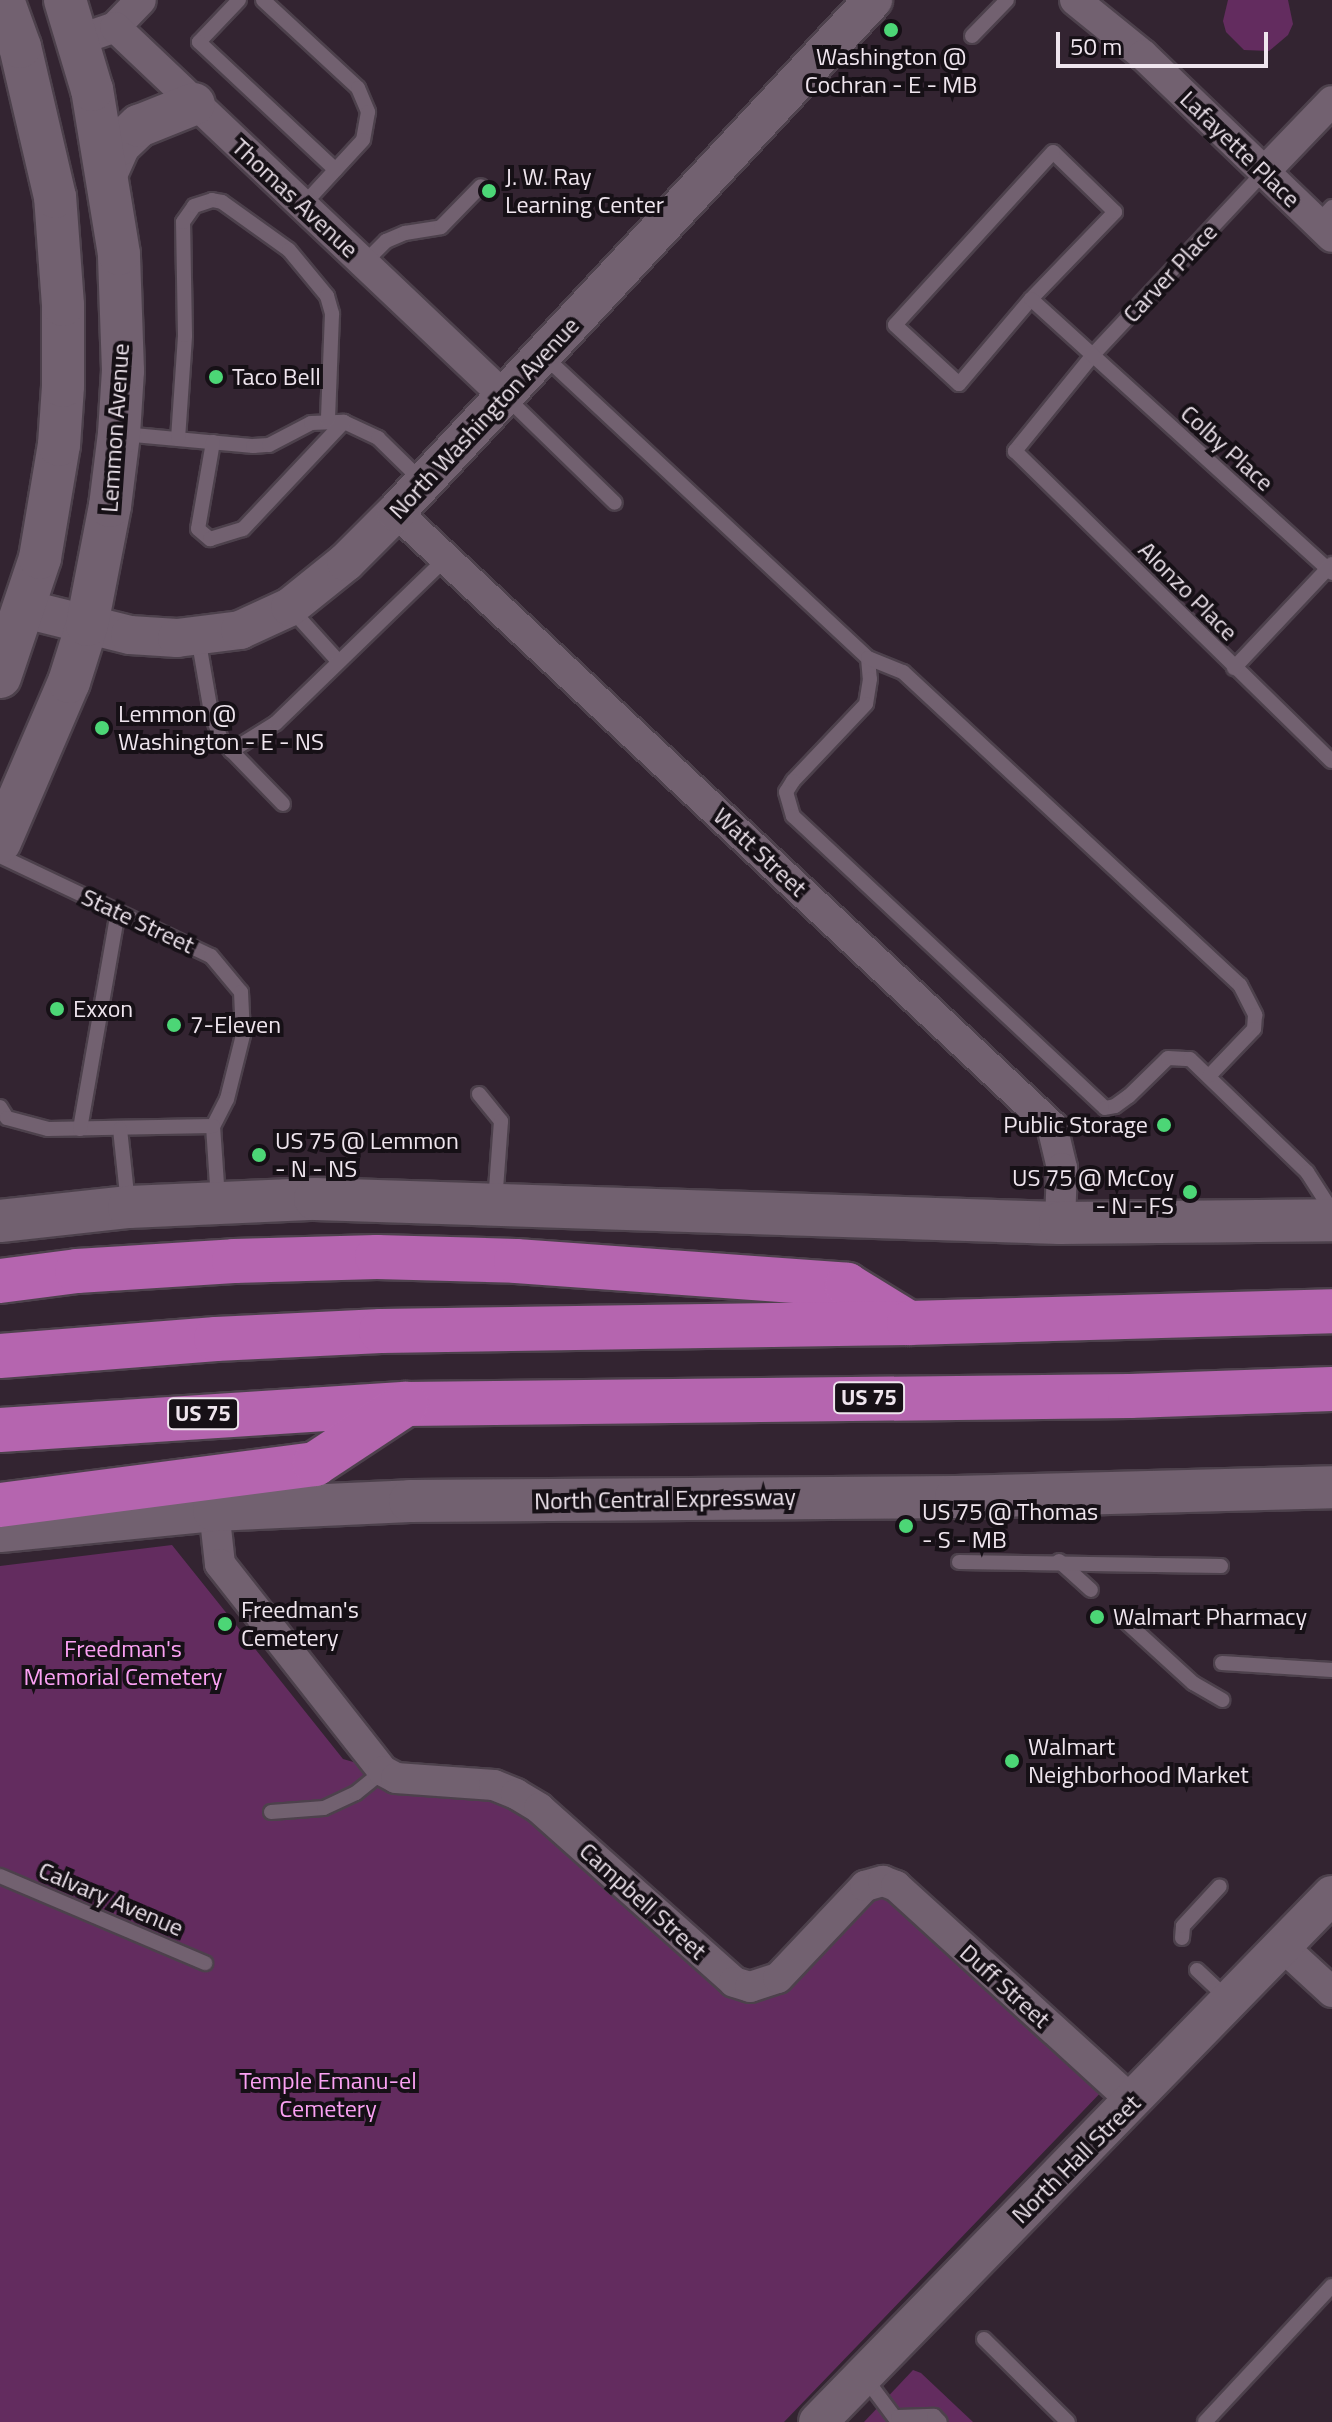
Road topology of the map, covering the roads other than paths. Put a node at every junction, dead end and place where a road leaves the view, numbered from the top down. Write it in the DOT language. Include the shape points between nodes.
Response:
graph roads {
  1 [pos="3,0"];
  2 [pos="32,0"];
  3 [pos="65,0"];
  4 [pos="141,0"];
  5 [pos="239,0"];
  6 [pos="263,0"];
  7 [pos="873,0"];
  8 [pos="1007,0"];
  9 [pos="1075,0"];
  10 [pos="96,34"];
  11 [pos="972,36"];
  12 [pos="10,47"];
  13 [pos="1332,101"];
  14 [pos="194,104"];
  15 [pos="336,170"];
  16 [pos="107,172"];
  17 [pos="1264,172"];
  18 [pos="481,186"];
  19 [pos="302,206"];
  20 [pos="1327,222"];
  21 [pos="119,254"];
  22 [pos="365,262"];
  23 [pos="1031,299"];
  24 [pos="1093,355"];
  25 [pos="543,356"];
  26 [pos="504,396"];
  27 [pos="328,420"];
  28 [pos="344,422"];
  29 [pos="119,434"];
  30 [pos="178,439"];
  31 [pos="213,442"];
  32 [pos="1015,451"];
  33 [pos="423,482"];
  34 [pos="615,503"];
  35 [pos="396,512"];
  36 [pos="446,557"];
  37 [pos="1331,568"];
  38 [pos="19,607"];
  39 [pos="290,607"];
  40 [pos="87,625"];
  41 [pos="198,637"];
  42 [pos="868,658"];
  43 [pos="338,661"];
  44 [pos="1234,668"];
  45 [pos="0,677"];
  46 [pos="231,751"];
  47 [pos="1332,761"];
  48 [pos="283,804"];
  49 [pos="0,842"];
  50 [pos="0,856"];
  51 [pos="118,912"];
  52 [pos="1210,1075"];
  53 [pos="479,1094"];
  54 [pos="0,1107"];
  55 [pos="213,1126"];
  56 [pos="80,1129"];
  57 [pos="120,1129"];
  58 [pos="219,1203"];
  59 [pos="495,1203"];
  60 [pos="129,1207"];
  61 [pos="1332,1211"];
  62 [pos="1,1220"];
  63 [pos="1332,1220"];
  64 [pos="1060,1223"];
  65 [pos="0,1281"];
  66 [pos="1332,1311"];
  67 [pos="909,1323"];
  68 [pos="0,1356"];
  69 [pos="1332,1389"];
  70 [pos="406,1404"];
  71 [pos="0,1430"];
  72 [pos="1332,1487"];
  73 [pos="0,1505"];
  74 [pos="214,1510"];
  75 [pos="0,1531"];
  76 [pos="1059,1561"];
  77 [pos="959,1562"];
  78 [pos="1221,1566"];
  79 [pos="1091,1590"];
  80 [pos="1123,1619"];
  81 [pos="1222,1663"];
  82 [pos="1332,1670"];
  83 [pos="1223,1700"];
  84 [pos="383,1771"];
  85 [pos="271,1812"];
  86 [pos="0,1876"];
  87 [pos="872,1882"];
  88 [pos="1220,1886"];
  89 [pos="1332,1895"];
  90 [pos="1182,1938"];
  91 [pos="1282,1946"];
  92 [pos="205,1963"];
  93 [pos="1197,1970"];
  94 [pos="1332,1992"];
  95 [pos="1230,2001"];
  96 [pos="1133,2102"];
  97 [pos="1332,2286"];
  98 [pos="984,2339"];
  99 [pos="863,2375"];
  100 [pos="898,2420"];
  101 [pos="818,2422"];
  102 [pos="940,2422"];
  103 [pos="1068,2422"];
  104 [pos="1205,2422"];
  1 -- 12 [label="main road"];
  2 -- 10 [label="main road" via="69,41"];
  3 -- 10 [label="main road, Lemmon Avenue"];
  4 -- 10 [label="street"];
  5 -- 15 [label="lane" via="199,42"];
  6 -- 15 [label="lane" via="358,88 368,112 363,140"];
  7 -- 25 [label="street, North Washington Avenue"];
  8 -- 11 [label="lane"];
  9 -- 17 [label="street, Lafayette Place" via="1143,55"];
  10 -- 14 [label="street, Thomas Avenue"];
  10 -- 16 [label="main road, Lemmon Avenue" via="92,90"];
  12 -- 21 [label="main road" via="56,85 69,115 87,214 101,238"];
  12 -- 38 [label="main road" via="55,197 63,305 59,445 46,531"];
  13 -- 17 [label="street, Carver Place"];
  14 -- 16 [label="main road" via="139,126 119,145"];
  14 -- 19 [label="street, Thomas Avenue"];
  15 -- 19 [label="lane"];
  16 -- 21 [label="main road, Lemmon Avenue"];
  17 -- 20 [label="street, Lafayette Place"];
  17 -- 24 [label="lane, Carver Place"];
  18 -- 22 [label="lane" via="441,227 386,241"];
  19 -- 22 [label="street, Thomas Avenue"];
  21 -- 29 [label="main road, Lemmon Avenue"];
  22 -- 26 [label="street, Thomas Avenue"];
  23 -- 23 [label="lane" via="959,384 895,325 1053,152 1115,212"];
  23 -- 24 [label="lane, Colby Place"];
  24 -- 32 [label="lane, Carver Place"];
  24 -- 37 [label="lane, Colby Place"];
  25 -- 26 [label="street, North Washington Avenue"];
  25 -- 42 [label="lane"];
  26 -- 33 [label="street, North Washington Avenue"];
  26 -- 34 [label="lane"];
  27 -- 28 [label="lane"];
  27 -- 30 [label="lane" via="332,314 327,296 289,250 212,200 194,206 183,222 185,335"];
  27 -- 31 [label="lane" via="269,445"];
  28 -- 31 [label="lane" via="243,529 210,539 198,529"];
  28 -- 33 [label="lane" via="378,438"];
  29 -- 30 [label="lane"];
  29 -- 40 [label="main road, Lemmon Avenue"];
  30 -- 31 [label="lane"];
  32 -- 44 [label="lane, Alonzo Place"];
  33 -- 35 [label="street, North Washington Avenue"];
  35 -- 36 [label="street, Watt Street"];
  35 -- 39 [label="street, North Washington Avenue"];
  36 -- 43 [label="lane"];
  36 -- 64 [label="street, Watt Street" via="1052,1126 1062,1168"];
  37 -- 44 [label="lane"];
  38 -- 40 [label="street, North Washington Avenue"];
  38 -- 45 [label="main road"];
  39 -- 41 [label="street, North Washington Avenue" via="240,630"];
  39 -- 43 [label="lane"];
  40 -- 41 [label="street, North Washington Avenue" via="130,635"];
  40 -- 49 [label="main road, Lemmon Avenue" via="69,682"];
  41 -- 46 [label="lane" via="211,712"];
  42 -- 52 [label="lane" via="903,672 1240,985 1255,1015 1254,1029"];
  42 -- 52 [label="lane" via="866,704 793,781 786,792 793,816 1105,1108 1129,1096 1168,1058 1190,1059"];
  43 -- 46 [label="lane" via="276,723"];
  44 -- 47 [label="lane, Alonzo Place"];
  46 -- 48 [label="lane"];
  50 -- 51 [label="lane, State Street"];
  51 -- 55 [label="lane, State Street" via="211,956 241,992 243,1035 227,1099"];
  51 -- 56 [label="lane"];
  52 -- 61 [label="lane" via="1307,1172"];
  53 -- 59 [label="lane" via="501,1121"];
  54 -- 56 [label="lane" via="7,1118 48,1129"];
  55 -- 57 [label="lane"];
  55 -- 58 [label="lane, State Street"];
  56 -- 57 [label="lane"];
  57 -- 60 [label="lane"];
  58 -- 59 [label="main road"];
  58 -- 60 [label="main road"];
  59 -- 64 [label="main road"];
  60 -- 62 [label="main road"];
  63 -- 64 [label="main road"];
  65 -- 67 [label="highway" via="234,1261 516,1261 847,1285"];
  66 -- 67 [label="highway"];
  67 -- 68 [label="highway" via="381,1331"];
  69 -- 70 [label="highway, US 75"];
  70 -- 71 [label="highway, US 75"];
  70 -- 73 [label="highway" via="315,1464"];
  72 -- 74 [label="main road, North Central Expressway" via="971,1497 410,1501"];
  74 -- 75 [label="main road, North Central Expressway"];
  74 -- 84 [label="street" via="220,1564"];
  76 -- 77 [label="lane"];
  76 -- 78 [label="lane"];
  76 -- 79 [label="lane"];
  80 -- 83 [label="lane" via="1193,1683"];
  81 -- 82 [label="lane"];
  84 -- 85 [label="lane" via="356,1793 324,1808"];
  84 -- 87 [label="street, Campbell Street" via="396,1778 494,1785 516,1794 539,1808 734,1982 750,1987 778,1978"];
  86 -- 92 [label="lane, Calvary Avenue"];
  87 -- 96 [label="street, Duff Street" via="896,1886"];
  88 -- 90 [label="lane" via="1183,1926"];
  89 -- 91 [label="street, North Hall Street"];
  91 -- 94 [label="street"];
  91 -- 95 [label="street, North Hall Street"];
  93 -- 95 [label="lane"];
  95 -- 96 [label="street, North Hall Street"];
  96 -- 99 [label="street, North Hall Street"];
  97 -- 104 [label="lane"];
  98 -- 103 [label="lane"];
  99 -- 100 [label="lane"];
  99 -- 101 [label="street, North Hall Street"];
  100 -- 102 [label="lane" via="934,2416"];
}
